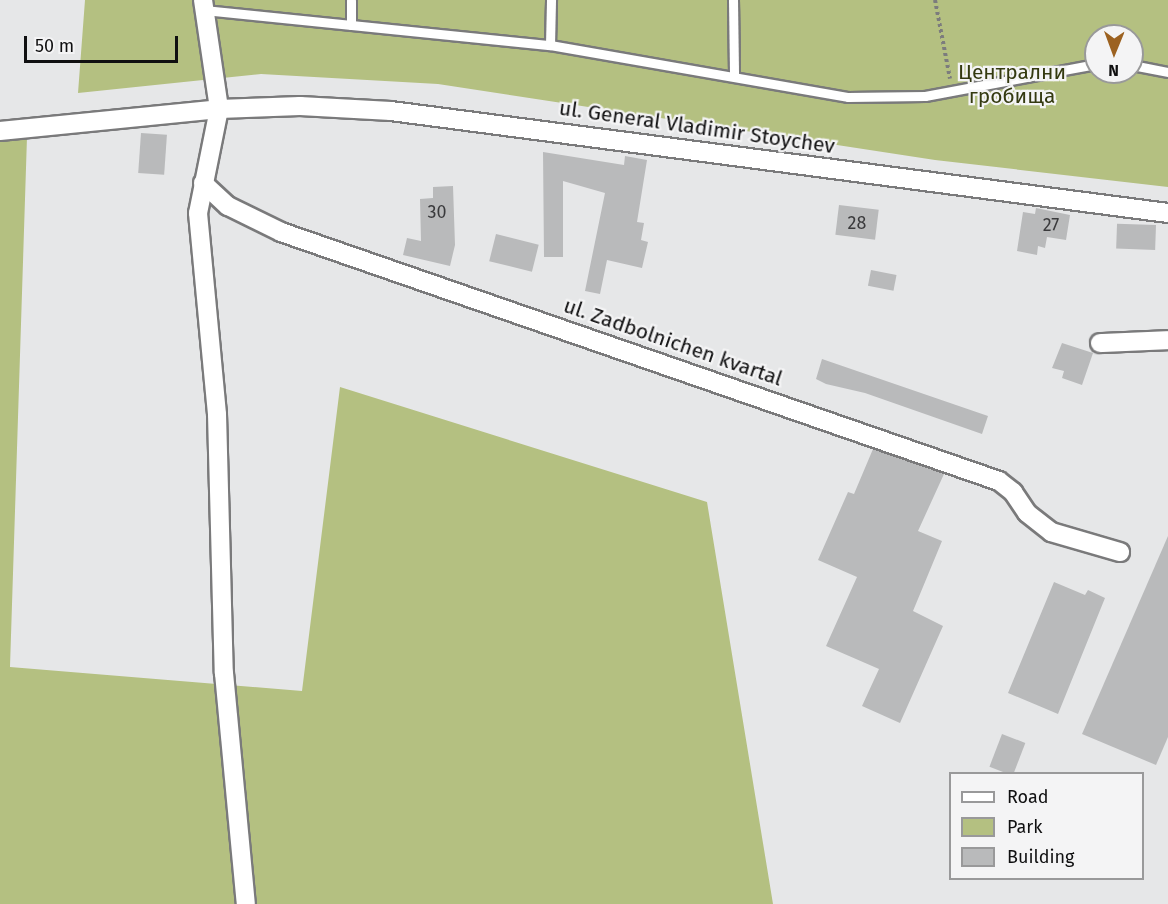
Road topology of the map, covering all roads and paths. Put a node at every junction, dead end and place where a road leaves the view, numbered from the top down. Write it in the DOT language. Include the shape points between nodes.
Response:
graph roads {
  1 [pos="351,0"];
  2 [pos="551,0"];
  3 [pos="733,0"];
  4 [pos="935,0"];
  5 [pos="204,5"];
  6 [pos="351,25"];
  7 [pos="550,45"];
  8 [pos="1084,66"];
  9 [pos="1144,67"];
  10 [pos="1168,72"];
  11 [pos="734,75"];
  12 [pos="952,92"];
  13 [pos="219,109"];
  14 [pos="0,131"];
  15 [pos="203,183"];
  16 [pos="1168,213"];
  17 [pos="1168,340"];
  18 [pos="1100,343"];
  19 [pos="1120,552"];
  20 [pos="246,904"];
  1 -- 6 [label="lane"];
  2 -- 7 [label="lane"];
  3 -- 11 [label="lane"];
  4 -- 12 [label="path"];
  5 -- 6 [label="lane"];
  5 -- 13 [label="street"];
  6 -- 7 [label="lane"];
  7 -- 11 [label="lane"];
  8 -- 12 [label="lane"];
  9 -- 10 [label="lane"];
  11 -- 12 [label="lane" via="848,97"];
  13 -- 14 [label="street, ul. General Vladimir Stoychev"];
  13 -- 15 [label="street"];
  13 -- 16 [label="street, ul. General Vladimir Stoychev" via="300,106 391,111"];
  15 -- 19 [label="street, ul. Zadbolnichen kvartal" via="228,206 281,232 999,481 1013,492 1027,513 1051,532"];
  15 -- 20 [label="street" via="198,213 217,414 224,673"];
  17 -- 18 [label="street"];
}
